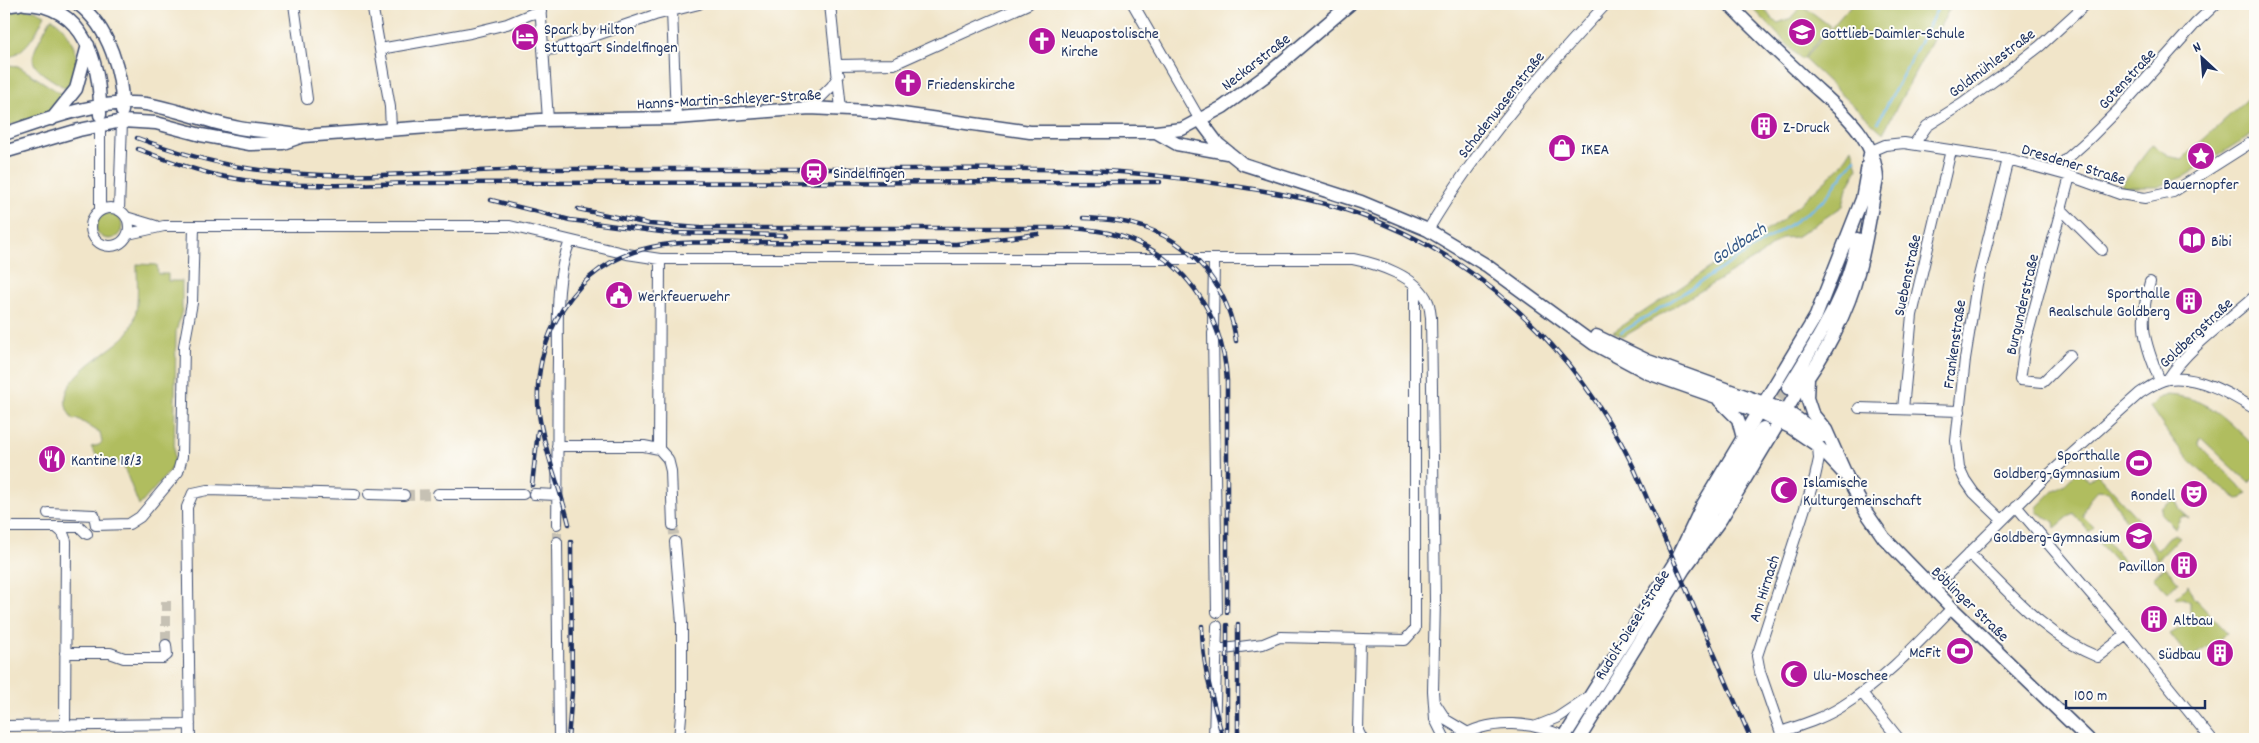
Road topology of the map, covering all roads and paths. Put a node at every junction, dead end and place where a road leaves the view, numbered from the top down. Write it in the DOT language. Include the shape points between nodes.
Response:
graph roads {
  1 [pos="19,4"];
  2 [pos="25,4"];
  3 [pos="36,4"];
  4 [pos="79,4"];
  5 [pos="294,4"];
  6 [pos="372,4"];
  7 [pos="699,4"];
  8 [pos="830,4"];
  9 [pos="1028,4"];
  10 [pos="1132,4"];
  11 [pos="1350,4"];
  12 [pos="1606,4"];
  13 [pos="1729,4"];
  14 [pos="2086,4"];
  15 [pos="2216,4"];
  16 [pos="4,6"];
  17 [pos="541,8"];
  18 [pos="672,10"];
  19 [pos="88,45"];
  20 [pos="380,49"];
  21 [pos="543,50"];
  22 [pos="838,70"];
  23 [pos="307,99"];
  24 [pos="122,104"];
  25 [pos="100,107"];
  26 [pos="810,108"];
  27 [pos="842,109"];
  28 [pos="676,118"];
  29 [pos="52,119"];
  30 [pos="548,120"];
  31 [pos="1200,120"];
  32 [pos="122,121"];
  33 [pos="100,124"];
  34 [pos="391,130"];
  35 [pos="1156,132"];
  36 [pos="4,134"];
  37 [pos="303,136"];
  38 [pos="2255,140"];
  39 [pos="1914,144"];
  40 [pos="1951,150"];
  41 [pos="4,152"];
  42 [pos="1871,152"];
  43 [pos="1227,153"];
  44 [pos="2008,160"];
  45 [pos="2056,172"];
  46 [pos="2070,176"];
  47 [pos="1862,199"];
  48 [pos="2061,209"];
  49 [pos="100,211"];
  50 [pos="122,214"];
  51 [pos="161,226"];
  52 [pos="194,227"];
  53 [pos="1428,230"];
  54 [pos="128,234"];
  55 [pos="1865,237"];
  56 [pos="570,242"];
  57 [pos="1856,249"];
  58 [pos="2102,250"];
  59 [pos="660,259"];
  60 [pos="1214,259"];
  61 [pos="2150,282"];
  62 [pos="1415,285"];
  63 [pos="2255,296"];
  64 [pos="1562,320"];
  65 [pos="2070,355"];
  66 [pos="1808,378"];
  67 [pos="2164,380"];
  68 [pos="1788,386"];
  69 [pos="1716,397"];
  70 [pos="1762,407"];
  71 [pos="1859,408"];
  72 [pos="1903,409"];
  73 [pos="2255,409"];
  74 [pos="1960,411"];
  75 [pos="1783,416"];
  76 [pos="1763,428"];
  77 [pos="1743,438"];
  78 [pos="1831,442"];
  79 [pos="558,446"];
  80 [pos="1818,446"];
  81 [pos="659,450"];
  82 [pos="1847,477"];
  83 [pos="355,494"];
  84 [pos="369,494"];
  85 [pos="438,494"];
  86 [pos="522,494"];
  87 [pos="534,494"];
  88 [pos="404,495"];
  89 [pos="557,495"];
  90 [pos="2016,506"];
  91 [pos="48,513"];
  92 [pos="2002,520"];
  93 [pos="1704,522"];
  94 [pos="557,524"];
  95 [pos="673,525"];
  96 [pos="4,527"];
  97 [pos="56,527"];
  98 [pos="87,534"];
  99 [pos="557,542"];
  100 [pos="675,542"];
  101 [pos="1969,553"];
  102 [pos="1678,557"];
  103 [pos="1684,569"];
  104 [pos="1933,588"];
  105 [pos="1952,608"];
  106 [pos="1217,612"];
  107 [pos="1217,626"];
  108 [pos="2126,635"];
  109 [pos="1360,640"];
  110 [pos="166,646"];
  111 [pos="1216,650"];
  112 [pos="65,653"];
  113 [pos="1862,693"];
  114 [pos="1592,694"];
  115 [pos="1433,700"];
  116 [pos="190,724"];
  117 [pos="4,726"];
  118 [pos="65,726"];
  119 [pos="1536,726"];
  120 [pos="1469,736"];
  121 [pos="1782,736"];
  122 [pos="190,739"];
  123 [pos="559,739"];
  124 [pos="679,739"];
  125 [pos="1214,739"];
  126 [pos="1362,739"];
  127 [pos="1445,739"];
  128 [pos="1457,739"];
  129 [pos="1565,739"];
  130 [pos="1579,739"];
  131 [pos="1899,739"];
  132 [pos="2088,739"];
  133 [pos="2211,739"];
  1 -- 16 [label="main road"];
  2 -- 3 [label="main road"];
  3 -- 19 [label="main road" via="52,9 68,20"];
  4 -- 24 [label="main road" via="107,39"];
  5 -- 23 [label="street"];
  6 -- 20 [label="street"];
  7 -- 18 [label="street"];
  8 -- 22 [label="street"];
  9 -- 22 [label="street" via="905,60"];
  10 -- 31 [label="street"];
  11 -- 31 [label="main road, Neckarstraße" via="1268,74"];
  12 -- 53 [label="street, Schadenwasenstraße" via="1520,100"];
  13 -- 42 [label="main road" via="1852,123"];
  14 -- 39 [label="street, Goldmühlestraße" via="2013,67 1927,126"];
  15 -- 45 [label="street, Gotenstraße" via="2089,140 2060,164"];
  17 -- 20 [label="street" via="507,24"];
  17 -- 21 [label="street"];
  18 -- 21 [label="street" via="556,49"];
  18 -- 28 [label="street"];
  19 -- 25 [label="main road" via="99,83"];
  19 -- 29 [label="main road" via="76,89"];
  20 -- 34 [label="street"];
  21 -- 30 [label="street"];
  22 -- 26 [label="street" via="832,86"];
  22 -- 27 [label="street"];
  24 -- 25 [label="main road, Hanns-Martin-Schleyer-Straße"];
  24 -- 32 [label="main road"];
  24 -- 37 [label="main road, Hanns-Martin-Schleyer-Straße" via="148,104 238,128"];
  25 -- 29 [label="main road, Hanns-Martin-Schleyer-Straße"];
  25 -- 33 [label="main road"];
  26 -- 27 [label="main road, Hanns-Martin-Schleyer-Straße"];
  26 -- 28 [label="main road, Hanns-Martin-Schleyer-Straße"];
  27 -- 35 [label="main road, Hanns-Martin-Schleyer-Straße" via="888,112 1030,132"];
  28 -- 30 [label="main road, Hanns-Martin-Schleyer-Straße"];
  29 -- 36 [label="main road, Hanns-Martin-Schleyer-Straße"];
  30 -- 34 [label="main road, Hanns-Martin-Schleyer-Straße"];
  31 -- 35 [label="main road, Hanns-Martin-Schleyer-Straße" via="1176,130"];
  31 -- 43 [label="main road, Hanns-Martin-Schleyer-Straße"];
  32 -- 33 [label="main road, Hanns-Martin-Schleyer-Straße"];
  32 -- 37 [label="main road, Hanns-Martin-Schleyer-Straße" via="156,123 246,144 283,143"];
  32 -- 50 [label="street"];
  33 -- 41 [label="main road, Hanns-Martin-Schleyer-Straße"];
  33 -- 49 [label="street"];
  34 -- 37 [label="main road, Hanns-Martin-Schleyer-Straße"];
  35 -- 43 [label="main road, Hanns-Martin-Schleyer-Straße" via="1177,144"];
  38 -- 46 [label="street, Dresdener Straße" via="2184,186 2161,196 2132,196"];
  39 -- 40 [label="street, Dresdener Straße"];
  39 -- 42 [label="street, Dresdener Straße" via="1891,143"];
  40 -- 44 [label="street, Dresdener Straße"];
  40 -- 72 [label="street, Suebenstraße" via="1912,315"];
  42 -- 47 [label="main road"];
  42 -- 55 [label="main road" via="1877,179"];
  43 -- 53 [label="main road, Hanns-Martin-Schleyer-Straße" via="1248,166 1361,202"];
  44 -- 45 [label="street, Dresdener Straße"];
  44 -- 74 [label="street, Frankenstraße" via="1977,284"];
  45 -- 46 [label="street, Dresdener Straße"];
  46 -- 48 [label="street, Burgunderstraße"];
  47 -- 57 [label="main road"];
  47 -- 68 [label="main road"];
  48 -- 58 [label="street"];
  48 -- 65 [label="street, Burgunderstraße" via="2025,344 2020,380 2043,382"];
  49 -- 50 [label="street" via="109,208"];
  49 -- 54 [label="street" via="90,227 96,242 112,246"];
  50 -- 51 [label="street"];
  50 -- 54 [label="street" via="130,228"];
  51 -- 52 [label="street"];
  51 -- 54 [label="street"];
  52 -- 56 [label="street" via="510,226"];
  52 -- 91 [label="street" via="192,303 184,346 182,457 178,472 140,517 129,524 96,525 94,514"];
  53 -- 64 [label="main road, Hanns-Martin-Schleyer-Straße" via="1486,265"];
  55 -- 57 [label="main road"];
  55 -- 66 [label="main road" via="1851,296"];
  56 -- 59 [label="street"];
  56 -- 79 [label="street" via="560,276"];
  57 -- 68 [label="main road" via="1828,320"];
  59 -- 60 [label="street"];
  59 -- 81 [label="street"];
  60 -- 62 [label="street" via="1353,259 1369,262"];
  60 -- 106 [label="street"];
  61 -- 67 [label="street" via="2143,318 2147,345"];
  62 -- 109 [label="street" via="1415,629 1406,640"];
  62 -- 115 [label="street" via="1428,301 1431,317 1435,600"];
  63 -- 67 [label="street, Goldbergstraße"];
  64 -- 69 [label="main road, Hanns-Martin-Schleyer-Straße" via="1594,344 1635,366"];
  64 -- 70 [label="main road, Hanns-Martin-Schleyer-Straße" via="1648,361"];
  66 -- 68 [label="main road"];
  66 -- 78 [label="main road, Böblinger Straße" via="1809,406"];
  67 -- 73 [label="street" via="2188,380 2207,385"];
  67 -- 90 [label="street, Goldbergstraße" via="2140,393"];
  68 -- 70 [label="main road"];
  68 -- 75 [label="main road"];
  69 -- 70 [label="main road, Hanns-Martin-Schleyer-Straße"];
  69 -- 77 [label="main road" via="1734,414"];
  70 -- 75 [label="main road, Böblinger Straße"];
  70 -- 77 [label="main road, Rudolf-Diesel-Straße"];
  71 -- 72 [label="street"];
  72 -- 74 [label="street"];
  74 -- 92 [label="street, Frankenstraße" via="1956,441 1959,467 1974,494"];
  75 -- 78 [label="main road, Böblinger Straße" via="1811,426"];
  75 -- 80 [label="main road, Böblinger Straße"];
  75 -- 103 [label="main road" via="1721,519"];
  76 -- 93 [label="main road, Rudolf-Diesel-Straße"];
  77 -- 102 [label="main road, Rudolf-Diesel-Straße" via="1702,506"];
  78 -- 82 [label="main road, Böblinger Straße"];
  79 -- 81 [label="street" via="644,446"];
  79 -- 89 [label="street"];
  80 -- 82 [label="main road, Böblinger Straße"];
  80 -- 121 [label="street, Am Hirnach" via="1820,459 1815,477 1757,656"];
  81 -- 95 [label="street" via="668,459 671,471"];
  82 -- 104 [label="main road, Böblinger Straße" via="1884,538"];
  83 -- 116 [label="street" via="207,490 193,493 188,507"];
  84 -- 88 [label="street"];
  85 -- 86 [label="street"];
  87 -- 89 [label="street"];
  89 -- 94 [label="street"];
  90 -- 92 [label="street, Goldbergstraße"];
  90 -- 108 [label="street"];
  92 -- 101 [label="street, Goldbergstraße"];
  93 -- 102 [label="main road, Rudolf-Diesel-Straße"];
  93 -- 103 [label="main road, Rudolf-Diesel-Straße"];
  96 -- 97 [label="street"];
  97 -- 98 [label="street" via="80,526"];
  97 -- 112 [label="street" via="63,532 66,541"];
  99 -- 123 [label="street"];
  100 -- 124 [label="street" via="682,623"];
  101 -- 104 [label="street, Goldbergstraße"];
  101 -- 108 [label="street, Böblinger Straße" via="2044,627 2076,648 2098,657"];
  102 -- 114 [label="main road, Rudolf-Diesel-Straße"];
  103 -- 130 [label="main road, Rudolf-Diesel-Straße"];
  104 -- 105 [label="main road, Böblinger Straße"];
  105 -- 113 [label="street"];
  105 -- 132 [label="main road, Böblinger Straße"];
  107 -- 111 [label="street"];
  108 -- 133 [label="street"];
  109 -- 111 [label="street" via="1280,637 1263,644"];
  109 -- 126 [label="street" via="1358,731"];
  110 -- 112 [label="street" via="164,658"];
  111 -- 125 [label="street"];
  112 -- 118 [label="street"];
  113 -- 121 [label="street"];
  113 -- 131 [label="street"];
  114 -- 119 [label="street" via="1558,718"];
  114 -- 129 [label="main road, Rudolf-Diesel-Straße"];
  115 -- 120 [label="street" via="1446,720"];
  115 -- 127 [label="street" via="1435,719"];
  116 -- 118 [label="street"];
  116 -- 122 [label="street"];
  117 -- 118 [label="street"];
  119 -- 120 [label="street" via="1495,725"];
  119 -- 129 [label="street"];
  120 -- 128 [label="street"];
}
